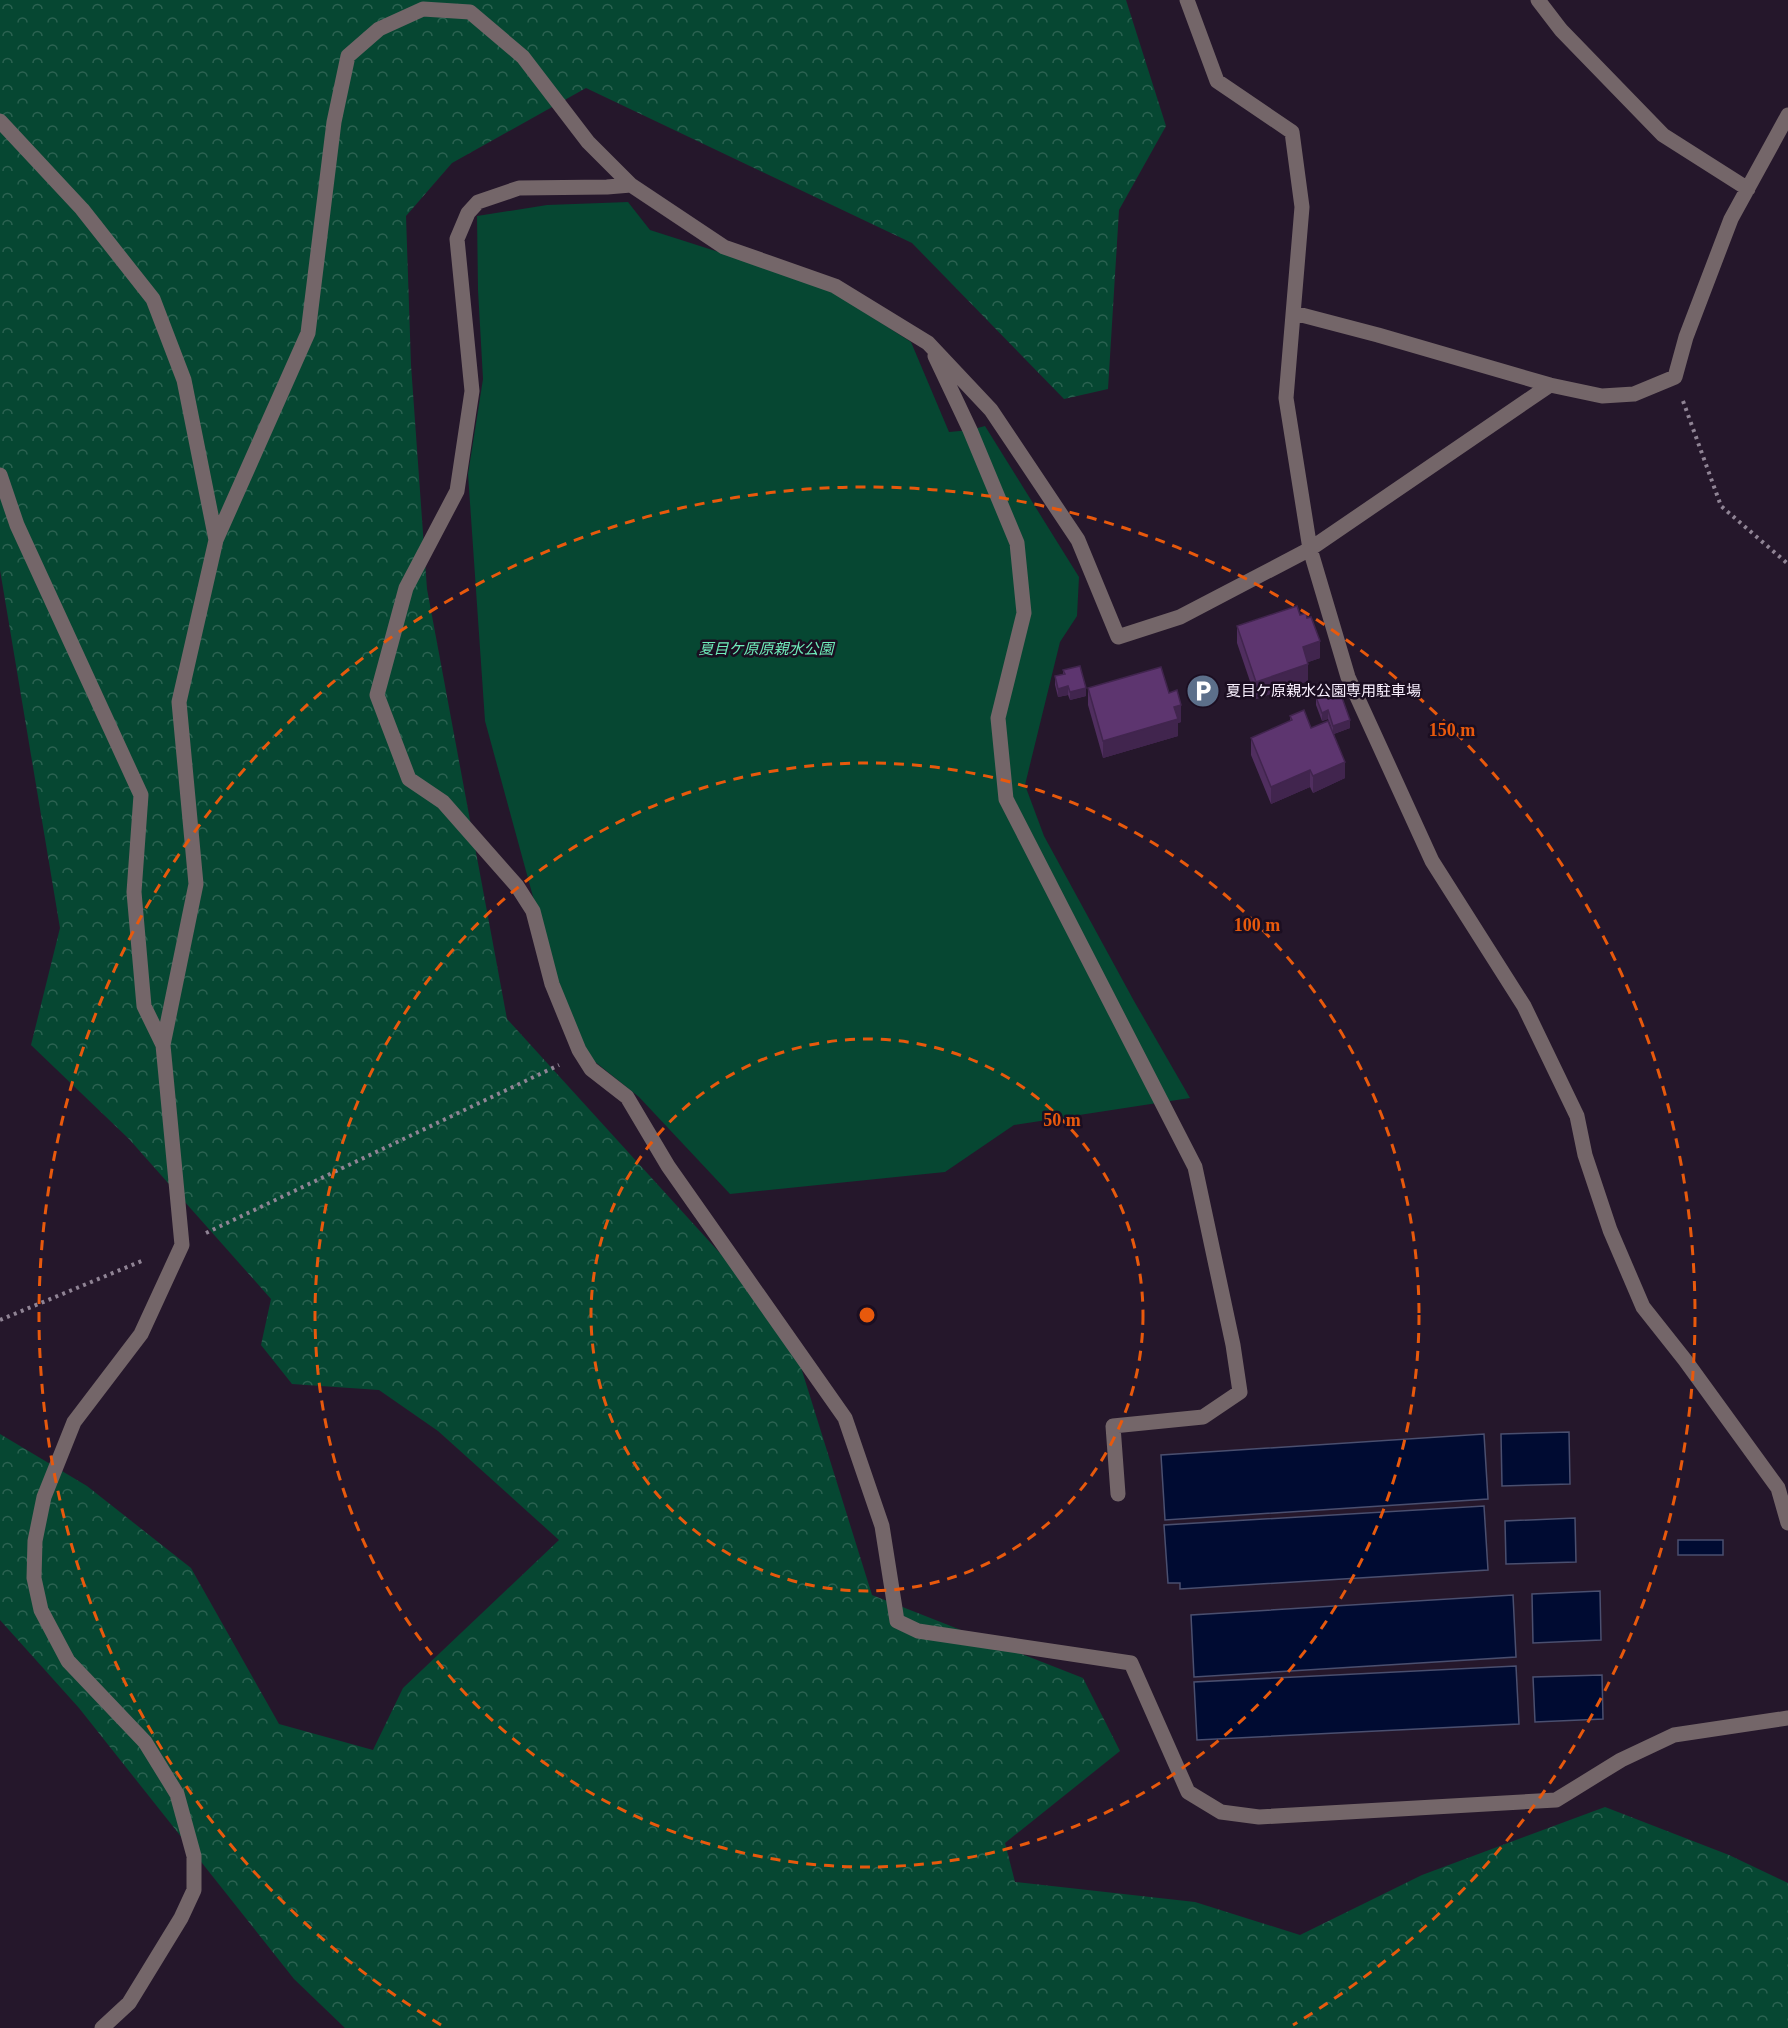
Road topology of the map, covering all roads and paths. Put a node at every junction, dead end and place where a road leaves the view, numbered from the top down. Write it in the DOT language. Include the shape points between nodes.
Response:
graph roads {
  1 [pos="1187,0"];
  2 [pos="1538,0"];
  3 [pos="1788,115"];
  4 [pos="0,122"];
  5 [pos="631,185"];
  6 [pos="1748,189"];
  7 [pos="1294,313"];
  8 [pos="928,343"];
  9 [pos="1675,378"];
  10 [pos="1550,385"];
  11 [pos="0,475"];
  12 [pos="216,540"];
  13 [pos="1310,549"];
  14 [pos="1788,564"];
  15 [pos="163,1045"];
  16 [pos="563,1063"];
  17 [pos="182,1245"];
  18 [pos="0,1320"];
  19 [pos="1118,1494"];
  20 [pos="1788,1522"];
  21 [pos="1788,1718"];
  22 [pos="102,2028"];
  1 -- 7 [label="street" via="1217,81 1292,132 1302,207"];
  2 -- 6 [label="street" via="1561,30 1663,135"];
  3 -- 6 [label="street"];
  4 -- 12 [label="street" via="82,209 153,299 184,380"];
  5 -- 8 [label="street" via="724,247 835,286"];
  5 -- 12 [label="street" via="588,142 523,57 471,12 423,9 379,29 348,56 334,122 308,333"];
  5 -- 21 [label="street" via="519,188 478,202 468,213 457,239 472,391 457,491 406,588 377,695 409,779 443,802 517,886 533,912 552,984 591,1069 627,1097 668,1166 845,1418 882,1526 897,1621 918,1631 1131,1663 1188,1791 1221,1812 1259,1817 1556,1800 1622,1760 1674,1735"];
  6 -- 9 [label="street" via="1731,219 1686,337"];
  7 -- 10 [label="street"];
  7 -- 13 [label="street" via="1286,398"];
  8 -- 13 [label="street" via="991,410 1078,540 1118,637 1180,616"];
  8 -- 19 [label="street" via="970,430 1017,543 1024,613 998,718 1006,800 1195,1167 1233,1345 1240,1392 1203,1417 1113,1426"];
  9 -- 10 [label="street" via="1634,394 1602,396"];
  9 -- 14 [label="path" via="1721,506"];
  10 -- 13 [label="street"];
  11 -- 15 [label="street" via="17,525 141,795 134,892 143,995 144,1006"];
  12 -- 15 [label="street" via="179,702 196,884"];
  13 -- 20 [label="street" via="1348,677 1432,861 1524,1006 1577,1116 1585,1155 1610,1230 1643,1306 1778,1488"];
  15 -- 17 [label="street"];
  16 -- 17 [label="path"];
  17 -- 18 [label="path"];
  17 -- 22 [label="street" via="141,1334 74,1422 44,1497 35,1541 34,1578 41,1610 68,1661 146,1742 177,1794 194,1856 194,1890 181,1918 129,2003"];
}
